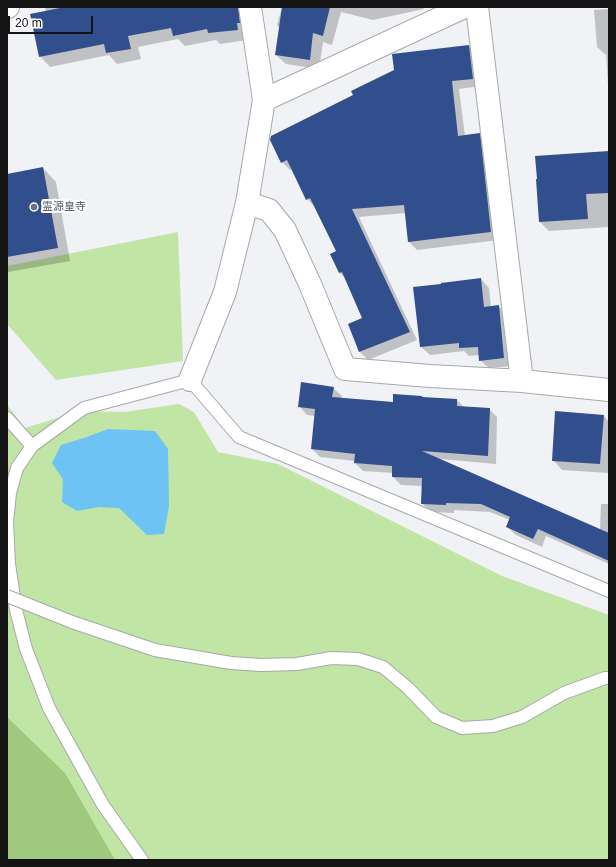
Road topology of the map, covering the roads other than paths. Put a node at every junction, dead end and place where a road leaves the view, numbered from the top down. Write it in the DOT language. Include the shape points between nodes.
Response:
graph roads {
  1 [pos="250,7"];
  2 [pos="464,7"];
  3 [pos="477,7"];
  4 [pos="264,100"];
  5 [pos="247,203"];
  6 [pos="190,380"];
  7 [pos="522,381"];
  8 [pos="609,390"];
  9 [pos="7,418"];
  10 [pos="32,446"];
  11 [pos="609,591"];
  12 [pos="7,596"];
  13 [pos="609,678"];
  14 [pos="142,860"];
  1 -- 4 [label="street"];
  2 -- 4 [label="street"];
  3 -- 7 [label="street"];
  4 -- 5 [label="street"];
  5 -- 6 [label="street" via="225,292"];
  5 -- 7 [label="street" via="269,210 285,230 345,369"];
  6 -- 10 [label="lane" via="84,408"];
  6 -- 11 [label="lane" via="239,437"];
  7 -- 8 [label="street"];
  9 -- 10 [label="lane"];
  10 -- 14 [label="lane" via="17,468 10,493 7,522 10,571 26,649 50,708 103,805"];
  12 -- 13 [label="lane, bridge" via="72,622 155,650 231,663 297,664 331,658 358,659 383,667 436,717 462,728 493,726 522,717 564,693"];
}
